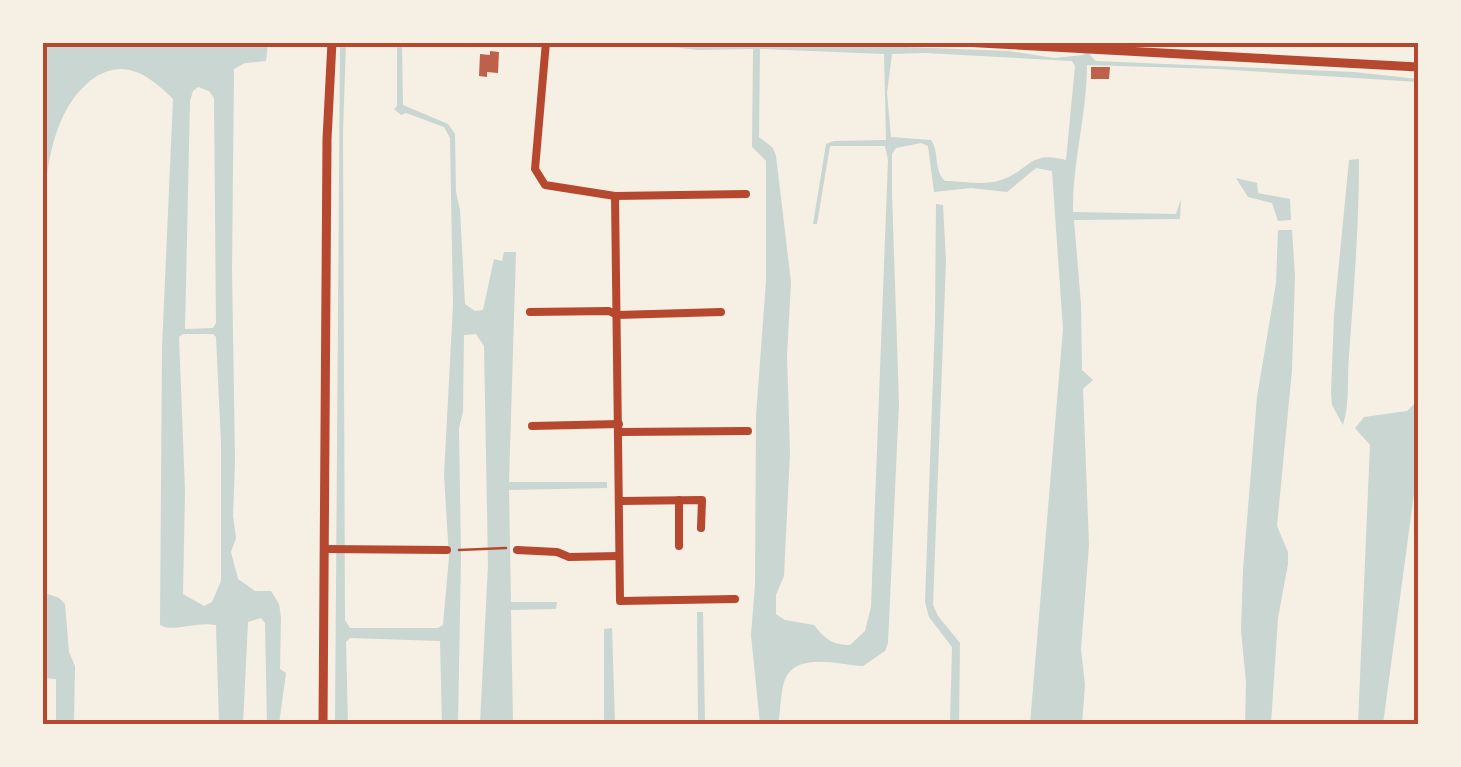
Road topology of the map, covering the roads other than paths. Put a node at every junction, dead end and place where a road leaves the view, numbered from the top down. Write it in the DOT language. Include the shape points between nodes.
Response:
graph roads {
  1 [pos="332,42"];
  2 [pos="546,42"];
  3 [pos="962,42"];
  4 [pos="1418,67"];
  5 [pos="746,194"];
  6 [pos="616,196"];
  7 [pos="530,312"];
  8 [pos="721,312"];
  9 [pos="617,315"];
  10 [pos="532,426"];
  11 [pos="618,428"];
  12 [pos="748,431"];
  13 [pos="679,500"];
  14 [pos="620,501"];
  15 [pos="701,528"];
  16 [pos="679,546"];
  17 [pos="329,549"];
  18 [pos="515,549"];
  19 [pos="447,550"];
  20 [pos="619,556"];
  21 [pos="735,600"];
  22 [pos="324,724"];
  1 -- 17 [label="street"];
  2 -- 6 [label="street" via="535,169 545,185"];
  3 -- 4 [label="street"];
  5 -- 6 [label="street"];
  6 -- 9 [label="street"];
  7 -- 9 [label="street"];
  8 -- 9 [label="street"];
  9 -- 11 [label="street"];
  10 -- 11 [label="street"];
  11 -- 12 [label="street"];
  11 -- 14 [label="street"];
  13 -- 14 [label="street"];
  13 -- 15 [label="street" via="702,500"];
  13 -- 16 [label="street"];
  14 -- 20 [label="street"];
  17 -- 19 [label="street"];
  17 -- 22 [label="street"];
  18 -- 20 [label="street"];
  20 -- 21 [label="street" via="620,601"];
}
